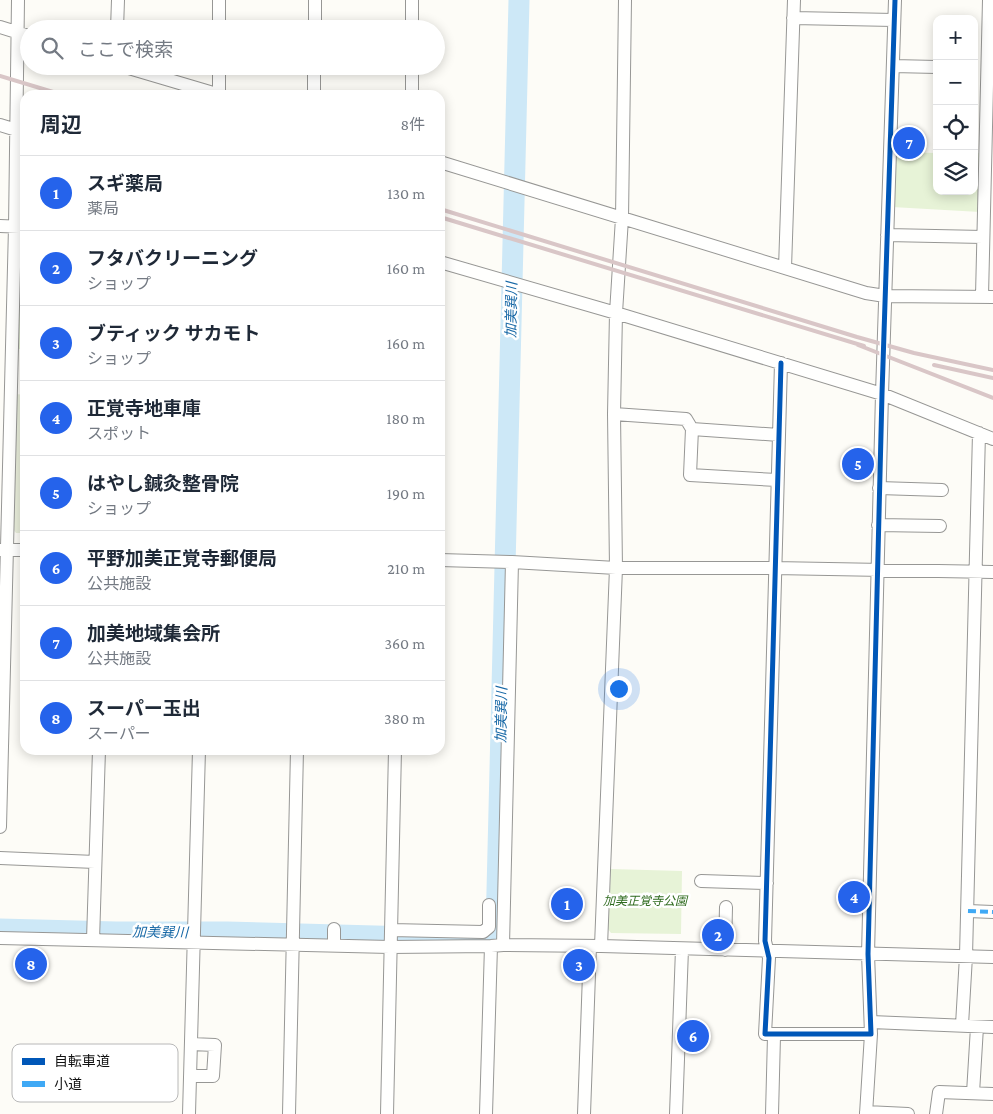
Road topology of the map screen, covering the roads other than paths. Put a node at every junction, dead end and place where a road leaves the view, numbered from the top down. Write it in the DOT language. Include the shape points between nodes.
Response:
graph roads {
  1 [pos="18,0"];
  2 [pos="118,0"];
  3 [pos="220,0"];
  4 [pos="315,0"];
  5 [pos="412,0"];
  6 [pos="624,0"];
  7 [pos="794,0"];
  8 [pos="895,0"];
  9 [pos="989,0"];
  10 [pos="793,18"];
  11 [pos="21,20"];
  12 [pos="117,20"];
  13 [pos="219,20"];
  14 [pos="315,20"];
  15 [pos="412,20"];
  16 [pos="894,20"];
  17 [pos="0,27"];
  18 [pos="20,33"];
  19 [pos="893,66"];
  20 [pos="933,67"];
  21 [pos="978,68"];
  22 [pos="987,68"];
  23 [pos="22,75"];
  24 [pos="152,75"];
  25 [pos="219,75"];
  26 [pos="314,75"];
  27 [pos="412,75"];
  28 [pos="22,90"];
  29 [pos="202,90"];
  30 [pos="219,90"];
  31 [pos="314,90"];
  32 [pos="412,90"];
  33 [pos="0,125"];
  34 [pos="20,131"];
  35 [pos="445,164"];
  36 [pos="622,218"];
  37 [pos="0,226"];
  38 [pos="20,227"];
  39 [pos="887,235"];
  40 [pos="983,237"];
  41 [pos="445,263"];
  42 [pos="785,268"];
  43 [pos="885,296"];
  44 [pos="987,297"];
  45 [pos="616,313"];
  46 [pos="781,363"];
  47 [pos="882,394"];
  48 [pos="614,414"];
  49 [pos="692,430"];
  50 [pos="979,433"];
  51 [pos="779,435"];
  52 [pos="993,439"];
  53 [pos="777,480"];
  54 [pos="879,488"];
  55 [pos="942,490"];
  56 [pos="878,525"];
  57 [pos="940,526"];
  58 [pos="3,550"];
  59 [pos="20,550"];
  60 [pos="445,560"];
  61 [pos="507,562"];
  62 [pos="616,568"];
  63 [pos="774,568"];
  64 [pos="877,570"];
  65 [pos="976,572"];
  66 [pos="993,572"];
  67 [pos="99,755"];
  68 [pos="199,755"];
  69 [pos="297,755"];
  70 [pos="396,755"];
  71 [pos="0,827"];
  72 [pos="0,858"];
  73 [pos="95,862"];
  74 [pos="701,881"];
  75 [pos="767,883"];
  76 [pos="489,905"];
  77 [pos="726,907"];
  78 [pos="968,911"];
  79 [pos="993,912"];
  80 [pos="195,936"];
  81 [pos="293,937"];
  82 [pos="391,937"];
  83 [pos="0,938"];
  84 [pos="476,939"];
  85 [pos="93,940"];
  86 [pos="497,946"];
  87 [pos="596,946"];
  88 [pos="682,949"];
  89 [pos="725,950"];
  90 [pos="767,951"];
  91 [pos="868,954"];
  92 [pos="966,956"];
  93 [pos="993,957"];
  94 [pos="962,1025"];
  95 [pos="977,1027"];
  96 [pos="993,1027"];
  97 [pos="871,1028"];
  98 [pos="774,1036"];
  99 [pos="191,1044"];
  100 [pos="190,1076"];
  101 [pos="973,1094"];
  102 [pos="993,1094"];
  103 [pos="866,1113"];
  104 [pos="189,1114"];
  105 [pos="289,1114"];
  106 [pos="387,1114"];
  107 [pos="486,1114"];
  108 [pos="584,1114"];
  109 [pos="676,1114"];
  110 [pos="772,1114"];
  111 [pos="908,1114"];
  112 [pos="936,1114"];
  1 -- 11 [label="street"];
  2 -- 12 [label="street"];
  3 -- 13 [label="street"];
  4 -- 14 [label="street"];
  5 -- 15 [label="street"];
  6 -- 36 [label="street"];
  7 -- 10 [label="street"];
  8 -- 16 [label="street"];
  9 -- 22 [label="street"];
  10 -- 16 [label="street"];
  10 -- 42 [label="street"];
  16 -- 19 [label="street"];
  17 -- 18 [label="street"];
  19 -- 20 [label="street"];
  19 -- 39 [label="street"];
  21 -- 22 [label="street"];
  22 -- 40 [label="street"];
  23 -- 28 [label="street"];
  24 -- 29 [label="street"];
  25 -- 30 [label="street"];
  26 -- 31 [label="street"];
  27 -- 32 [label="street"];
  33 -- 34 [label="street"];
  35 -- 36 [label="street"];
  36 -- 42 [label="street"];
  36 -- 45 [label="street"];
  37 -- 38 [label="street"];
  38 -- 58 [label="street"];
  39 -- 40 [label="street"];
  39 -- 43 [label="street"];
  40 -- 44 [label="street"];
  41 -- 45 [label="street"];
  42 -- 43 [label="street"];
  43 -- 44 [label="street"];
  43 -- 47 [label="street"];
  45 -- 46 [label="street"];
  45 -- 48 [label="street"];
  46 -- 47 [label="street"];
  46 -- 51 [label="street"];
  47 -- 50 [label="street"];
  47 -- 54 [label="street"];
  48 -- 49 [label="street" via="686,418"];
  48 -- 62 [label="street"];
  49 -- 51 [label="street"];
  49 -- 53 [label="street" via="690,475"];
  50 -- 52 [label="street"];
  50 -- 65 [label="street"];
  51 -- 53 [label="street"];
  53 -- 63 [label="street"];
  54 -- 55 [label="street"];
  54 -- 56 [label="street"];
  56 -- 57 [label="street"];
  56 -- 64 [label="street"];
  58 -- 59 [label="street"];
  58 -- 71 [label="street"];
  60 -- 61 [label="street"];
  61 -- 62 [label="street"];
  61 -- 86 [label="street"];
  62 -- 63 [label="street"];
  62 -- 87 [label="street"];
  63 -- 64 [label="street"];
  63 -- 75 [label="street"];
  64 -- 65 [label="street"];
  64 -- 91 [label="street"];
  65 -- 66 [label="street"];
  65 -- 78 [label="street"];
  67 -- 73 [label="street"];
  68 -- 80 [label="street"];
  69 -- 81 [label="street"];
  70 -- 82 [label="street"];
  72 -- 73 [label="street"];
  73 -- 85 [label="street"];
  74 -- 75 [label="street"];
  75 -- 90 [label="street"];
  76 -- 84 [label="street" via="489,927"];
  77 -- 89 [label="street"];
  78 -- 79 [label="street"];
  78 -- 92 [label="street"];
  80 -- 81 [label="street"];
  80 -- 85 [label="street"];
  80 -- 99 [label="street"];
  81 -- 82 [label="street"];
  81 -- 105 [label="street"];
  82 -- 84 [label="street"];
  82 -- 106 [label="street"];
  83 -- 85 [label="street"];
  84 -- 86 [label="street"];
  86 -- 87 [label="street"];
  86 -- 107 [label="street"];
  87 -- 88 [label="street"];
  87 -- 108 [label="street"];
  88 -- 89 [label="street"];
  88 -- 109 [label="street"];
  89 -- 90 [label="street"];
  90 -- 91 [label="street"];
  90 -- 98 [label="street" via="765,1034"];
  91 -- 92 [label="street"];
  91 -- 97 [label="street"];
  92 -- 93 [label="street"];
  92 -- 94 [label="street"];
  94 -- 95 [label="street"];
  94 -- 97 [label="street"];
  95 -- 96 [label="street"];
  95 -- 101 [label="street"];
  97 -- 98 [label="street"];
  97 -- 103 [label="street"];
  98 -- 110 [label="street"];
  99 -- 100 [label="street"];
  99 -- 100 [label="street" via="215,1045 214,1076"];
  100 -- 104 [label="street"];
  101 -- 102 [label="street"];
  101 -- 112 [label="street" via="939,1092"];
  103 -- 111 [label="street"];
}
